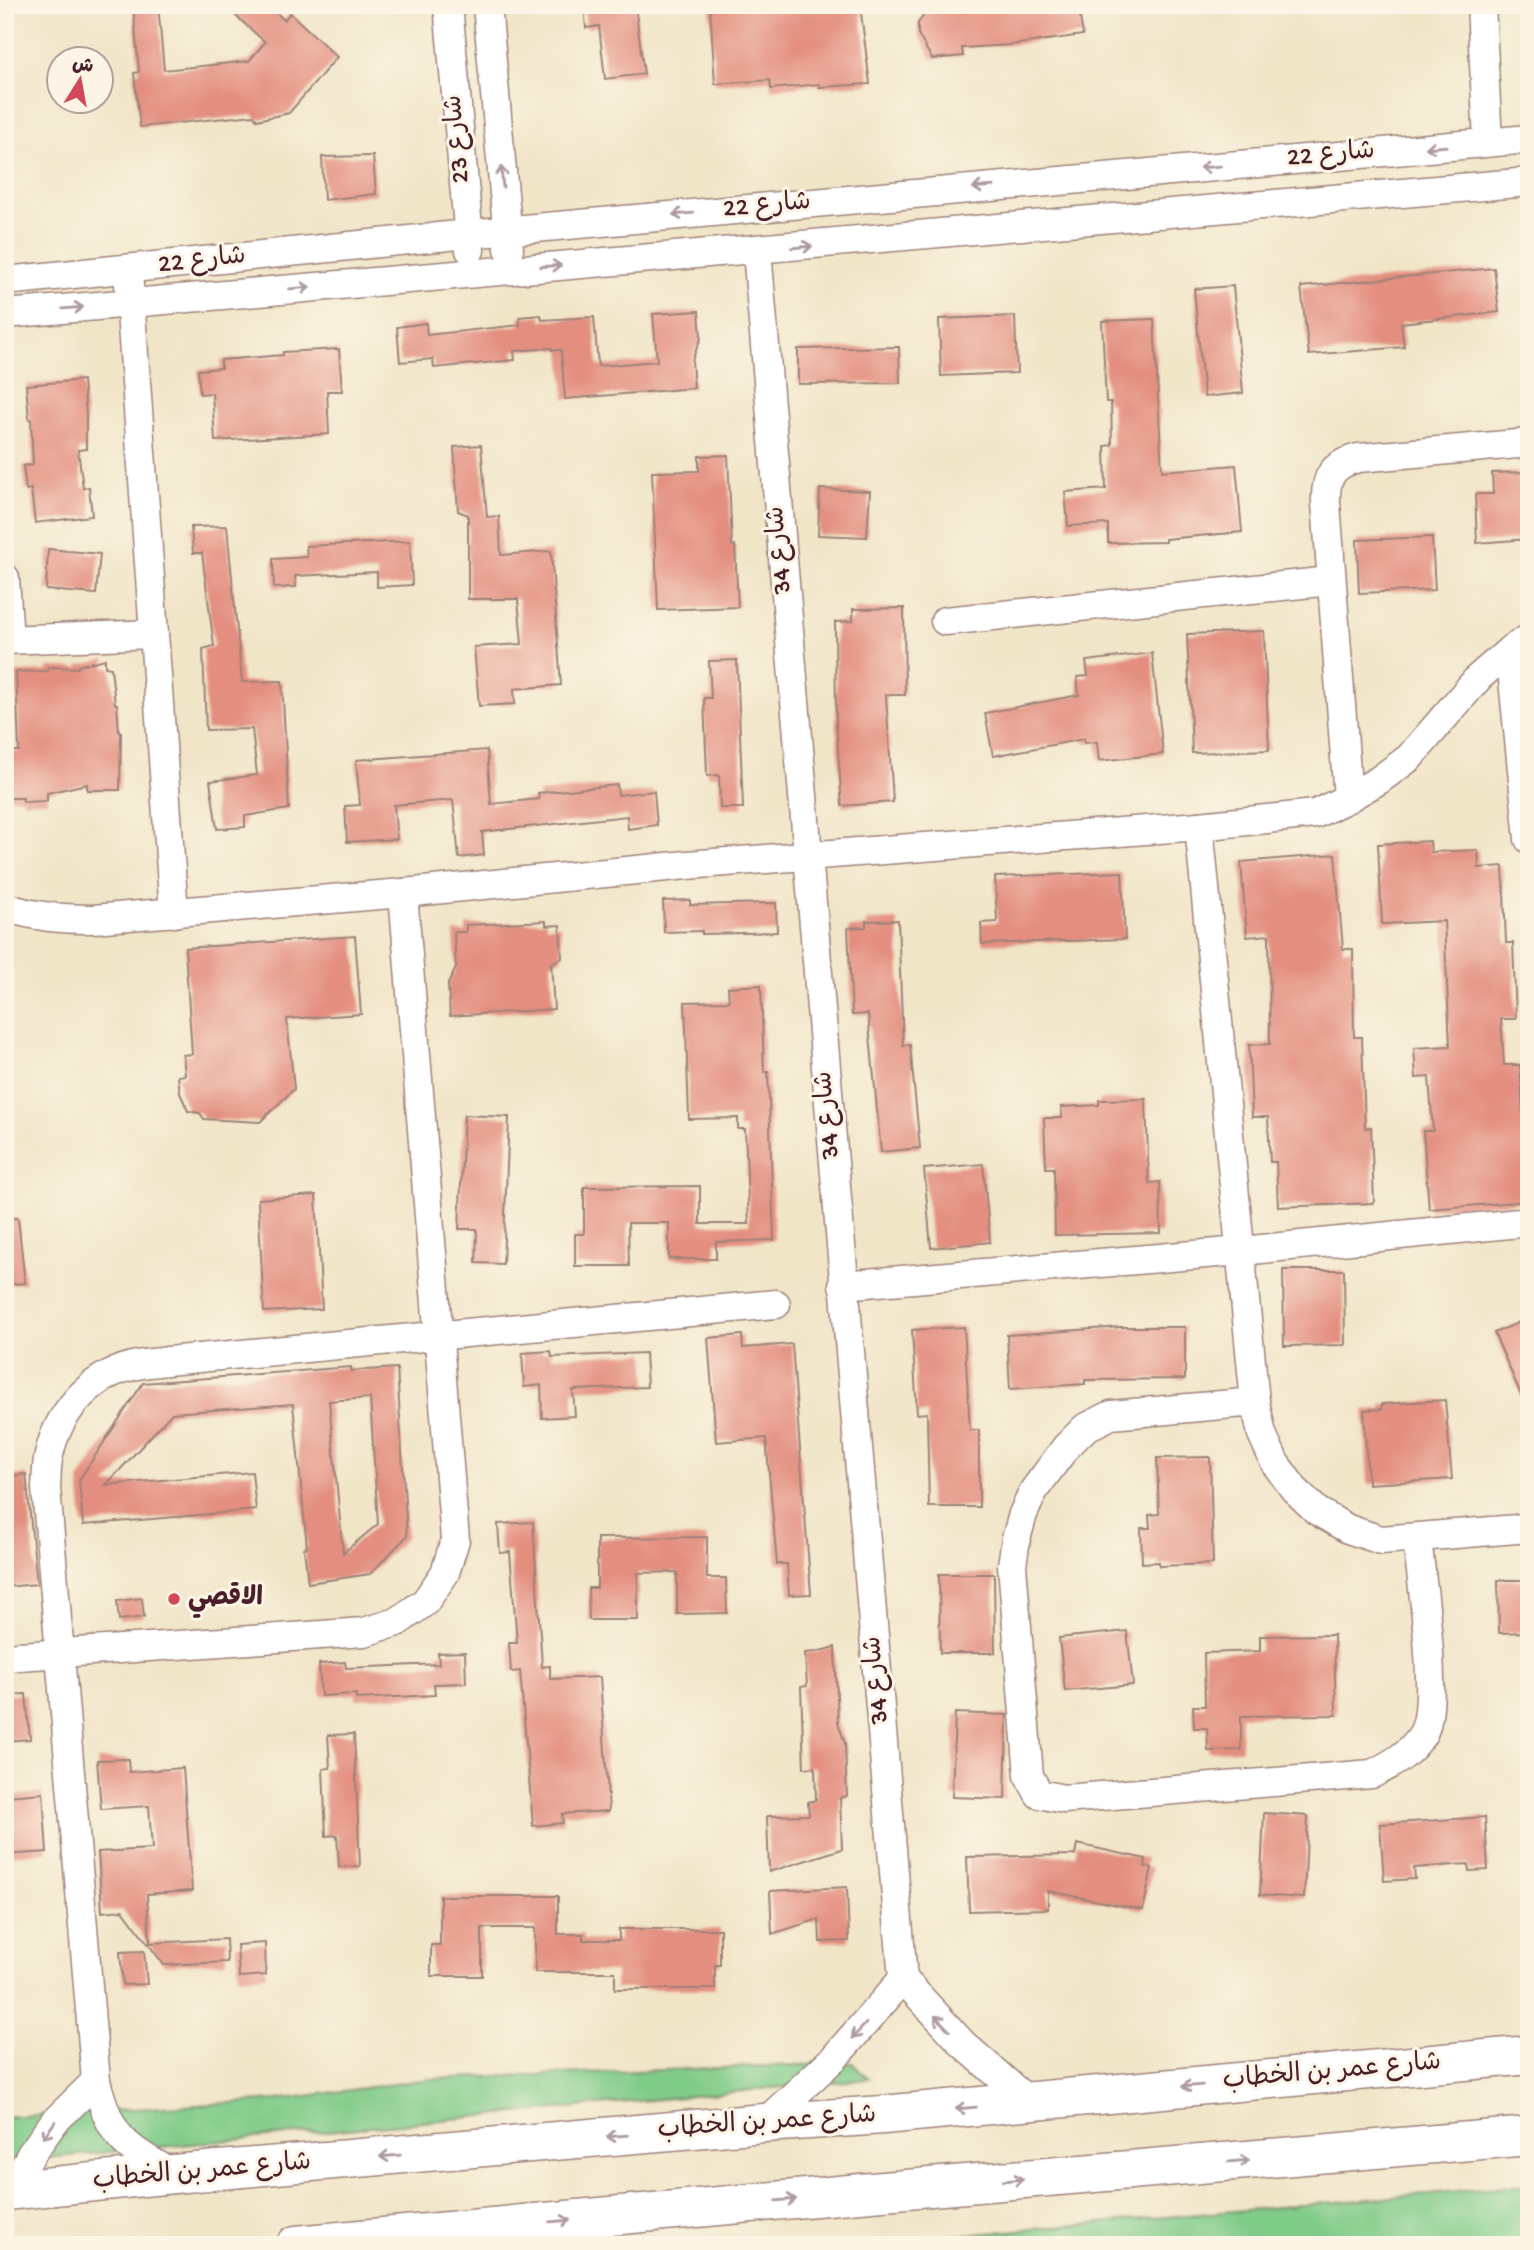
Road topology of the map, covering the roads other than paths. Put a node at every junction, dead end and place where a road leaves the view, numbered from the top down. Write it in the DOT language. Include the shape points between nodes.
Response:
graph roads {
  1 [pos="448,5"];
  2 [pos="487,5"];
  3 [pos="1481,5"];
  4 [pos="1529,139"];
  5 [pos="1488,142"];
  6 [pos="1529,182"];
  7 [pos="508,230"];
  8 [pos="468,234"];
  9 [pos="757,251"];
  10 [pos="127,269"];
  11 [pos="511,269"];
  12 [pos="473,273"];
  13 [pos="5,281"];
  14 [pos="130,303"];
  15 [pos="5,314"];
  16 [pos="1529,443"];
  17 [pos="5,578"];
  18 [pos="1331,581"];
  19 [pos="946,621"];
  20 [pos="154,634"];
  21 [pos="7,640"];
  22 [pos="1519,644"];
  23 [pos="1348,798"];
  24 [pos="1199,825"];
  25 [pos="1529,839"];
  26 [pos="807,856"];
  27 [pos="403,893"];
  28 [pos="5,907"];
  29 [pos="174,913"];
  30 [pos="1529,1222"];
  31 [pos="1241,1251"];
  32 [pos="844,1285"];
  33 [pos="776,1304"];
  34 [pos="438,1336"];
  35 [pos="1255,1402"];
  36 [pos="1529,1528"];
  37 [pos="1417,1538"];
  38 [pos="59,1653"];
  39 [pos="5,1657"];
  40 [pos="903,1979"];
  41 [pos="1529,2055"];
  42 [pos="96,2081"];
  43 [pos="1029,2102"];
  44 [pos="764,2123"];
  45 [pos="1529,2136"];
  46 [pos="173,2174"];
  47 [pos="9,2191"];
  48 [pos="456,2237"];
  49 [pos="296,2245"];
  1 -- 8 [label="street, شارع 23"];
  7 -- 2 [label="street, شارع 23, one-way"];
  3 -- 5 [label="street"];
  4 -- 5 [label="street, شارع 22"];
  5 -- 7 [label="street, شارع 22, one-way"];
  9 -- 6 [label="street, شارع 22, one-way"];
  7 -- 8 [label="street, شارع 22"];
  7 -- 11 [label="street, شارع 23"];
  8 -- 10 [label="street, شارع 22"];
  8 -- 12 [label="street, شارع 23"];
  11 -- 9 [label="street, شارع 22, one-way"];
  9 -- 26 [label="street, شارع 34"];
  10 -- 13 [label="street, شارع 22"];
  10 -- 14 [label="street"];
  11 -- 12 [label="street, شارع 22"];
  14 -- 12 [label="street, شارع 22, one-way"];
  15 -- 14 [label="street, شارع 22, one-way"];
  14 -- 20 [label="street"];
  16 -- 18 [label="street" via="1344,462 1332,471 1325,486"];
  17 -- 21 [label="street"];
  18 -- 19 [label="street"];
  18 -- 23 [label="street"];
  20 -- 21 [label="street"];
  20 -- 29 [label="street"];
  22 -- 23 [label="street" via="1471,685 1409,758"];
  22 -- 25 [label="street"];
  23 -- 24 [label="street" via="1315,814"];
  24 -- 26 [label="street"];
  24 -- 31 [label="street"];
  26 -- 27 [label="street"];
  26 -- 32 [label="street, شارع 34"];
  27 -- 29 [label="street"];
  27 -- 34 [label="street"];
  28 -- 29 [label="street" via="64,919"];
  30 -- 31 [label="street"];
  31 -- 32 [label="street"];
  31 -- 35 [label="street"];
  32 -- 40 [label="street, شارع 34"];
  33 -- 34 [label="street"];
  34 -- 38 [label="street" via="167,1361 128,1367 100,1380 76,1401 58,1427 48,1456 46,1488"];
  34 -- 38 [label="street" via="455,1541 445,1573 425,1602 397,1622 364,1632"];
  35 -- 37 [label="street" via="1275,1463 1317,1511 1348,1529 1381,1540"];
  35 -- 37 [label="street" via="1111,1415 1085,1428 1034,1490 1023,1514 1012,1565 1029,1776 1039,1794 1063,1800 1371,1774 1402,1759 1424,1733 1431,1700"];
  36 -- 37 [label="street"];
  38 -- 39 [label="street"];
  38 -- 42 [label="street"];
  43 -- 40 [label="street, one-way" via="963,2044"];
  40 -- 44 [label="street, one-way" via="834,2058"];
  41 -- 43 [label="street, شارع عمر بن الخطاب, one-way"];
  42 -- 46 [label="street" via="111,2127 124,2143"];
  42 -- 47 [label="street, one-way" via="54,2122"];
  43 -- 44 [label="street, شارع عمر بن الخطاب, one-way"];
  44 -- 46 [label="street, شارع عمر بن الخطاب, one-way"];
  48 -- 45 [label="street, one-way"];
  46 -- 47 [label="street, شارع عمر بن الخطاب"];
  48 -- 49 [label="street"];
}
